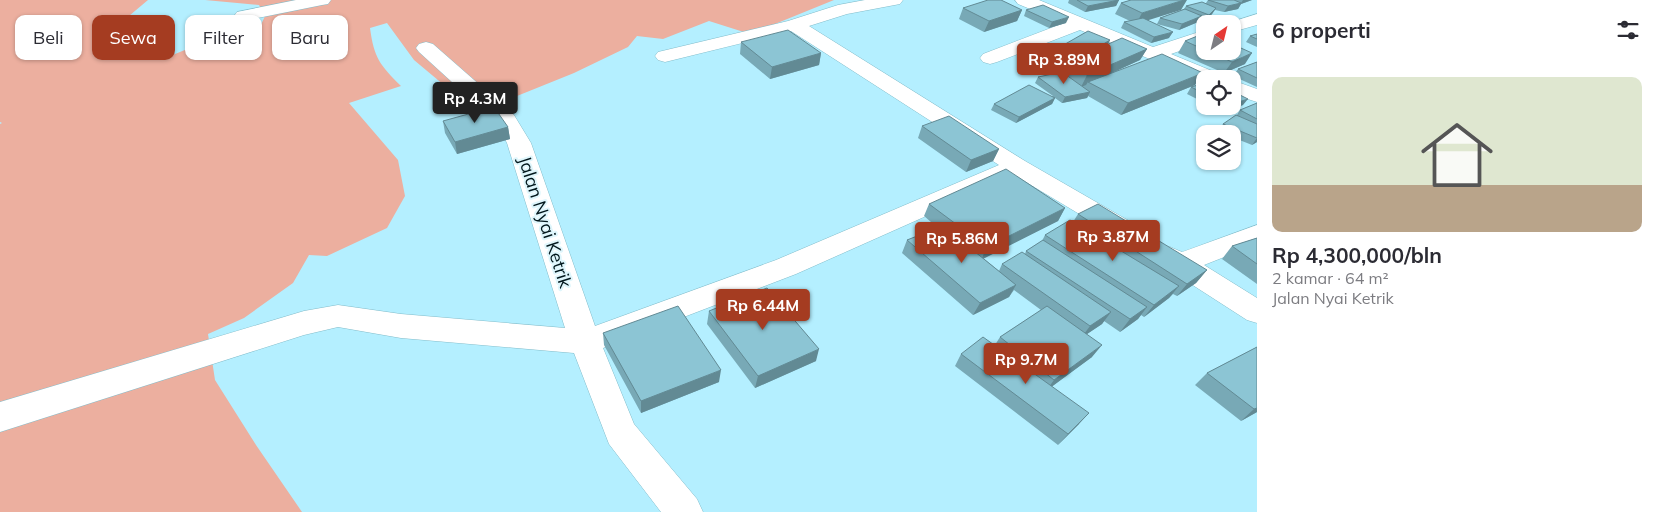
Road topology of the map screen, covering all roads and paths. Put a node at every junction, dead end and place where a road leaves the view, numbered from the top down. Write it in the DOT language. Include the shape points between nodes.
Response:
graph roads {
  1 [pos="322,0"];
  2 [pos="894,0"];
  3 [pos="1024,0"];
  4 [pos="248,15"];
  5 [pos="1257,19"];
  6 [pos="1078,24"];
  7 [pos="1241,24"];
  8 [pos="804,31"];
  9 [pos="1196,39"];
  10 [pos="426,48"];
  11 [pos="1153,53"];
  12 [pos="665,56"];
  13 [pos="990,58"];
  14 [pos="1196,71"];
  15 [pos="1241,90"];
  16 [pos="1257,96"];
  17 [pos="1017,166"];
  18 [pos="1257,234"];
  19 [pos="1181,263"];
  20 [pos="1257,312"];
  21 [pos="585,342"];
  22 [pos="0,417"];
  23 [pos="684,512"];
  1 -- 4 [label="street"];
  2 -- 8 [label="street" via="844,9"];
  3 -- 6 [label="street"];
  5 -- 7 [label="street"];
  6 -- 11 [label="street"];
  6 -- 13 [label="street"];
  8 -- 12 [label="street"];
  8 -- 17 [label="street"];
  9 -- 11 [label="street"];
  10 -- 21 [label="street, Jalan Nyai Ketrik" via="506,120 519,143"];
  11 -- 14 [label="street"];
  15 -- 16 [label="street"];
  17 -- 19 [label="street"];
  17 -- 21 [label="street" via="786,267"];
  18 -- 19 [label="street"];
  19 -- 20 [label="street"];
  21 -- 22 [label="street" via="401,326 338,316 304,323"];
  21 -- 23 [label="street, Jalan Nyai Ketrik" via="621,433"];
}
